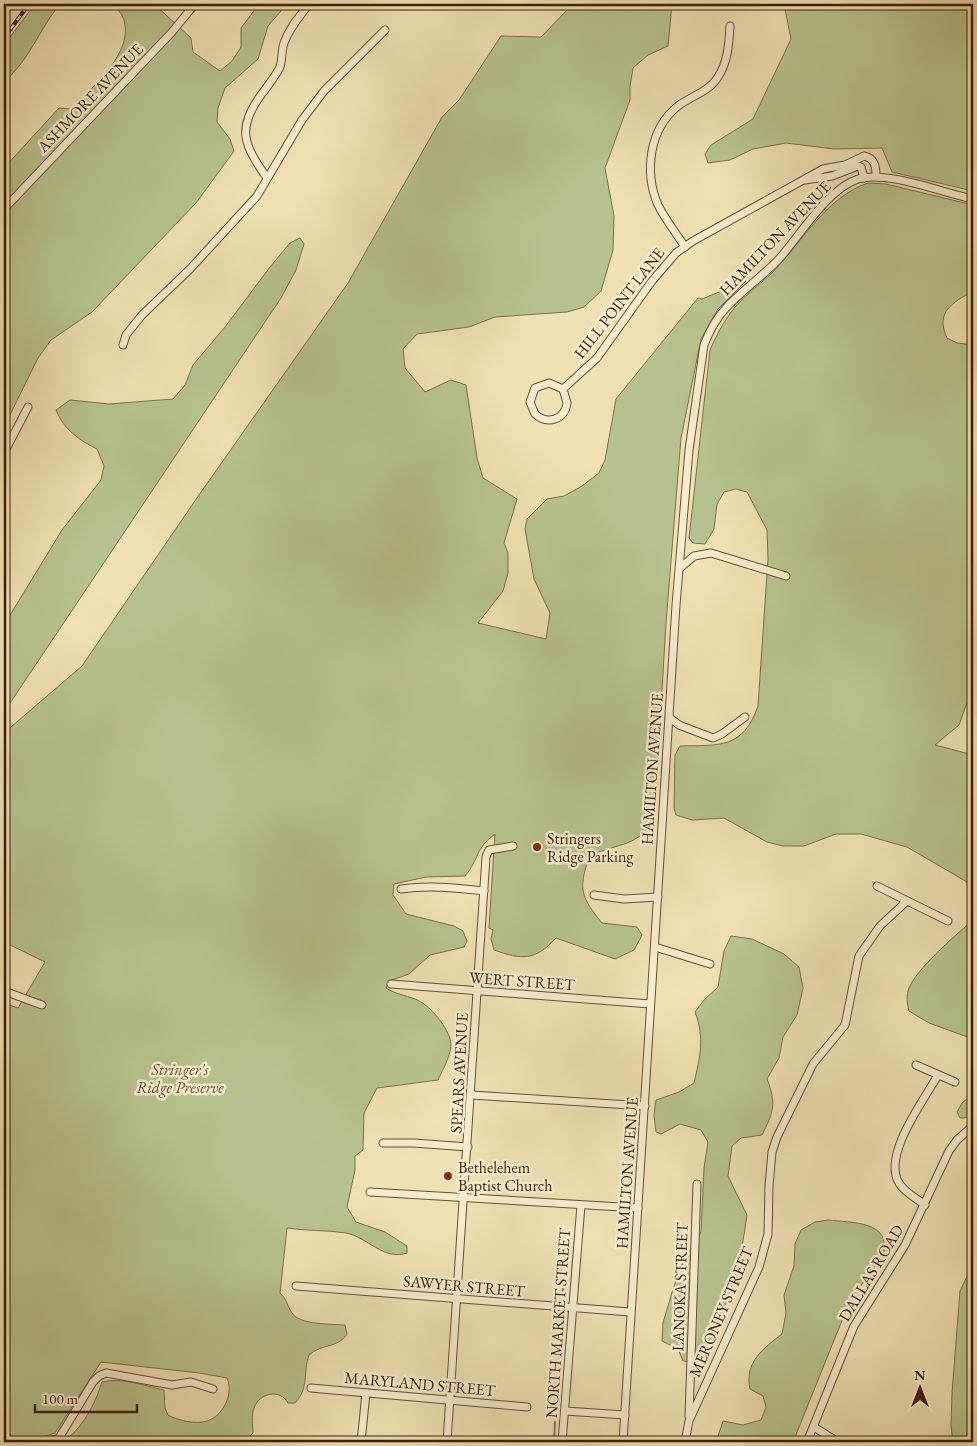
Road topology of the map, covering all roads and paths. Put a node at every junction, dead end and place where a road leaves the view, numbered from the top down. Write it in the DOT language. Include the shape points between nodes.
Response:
graph roads {
  1 [pos="195,4"];
  2 [pos="309,4"];
  3 [pos="730,26"];
  4 [pos="385,30"];
  5 [pos="843,168"];
  6 [pos="876,176"];
  7 [pos="267,178"];
  8 [pos="864,178"];
  9 [pos="973,199"];
  10 [pos="4,209"];
  11 [pos="685,247"];
  12 [pos="122,345"];
  13 [pos="562,389"];
  14 [pos="28,407"];
  15 [pos="4,453"];
  16 [pos="680,568"];
  17 [pos="786,576"];
  18 [pos="744,717"];
  19 [pos="670,718"];
  20 [pos="513,846"];
  21 [pos="877,886"];
  22 [pos="401,889"];
  23 [pos="484,891"];
  24 [pos="594,895"];
  25 [pos="658,897"];
  26 [pos="907,901"];
  27 [pos="948,921"];
  28 [pos="655,946"];
  29 [pos="710,964"];
  30 [pos="391,984"];
  31 [pos="4,991"];
  32 [pos="477,992"];
  33 [pos="650,1004"];
  34 [pos="42,1005"];
  35 [pos="916,1065"];
  36 [pos="938,1075"];
  37 [pos="955,1082"];
  38 [pos="472,1095"];
  39 [pos="645,1106"];
  40 [pos="973,1126"];
  41 [pos="383,1144"];
  42 [pos="468,1148"];
  43 [pos="697,1184"];
  44 [pos="370,1192"];
  45 [pos="464,1198"];
  46 [pos="925,1204"];
  47 [pos="581,1205"];
  48 [pos="638,1208"];
  49 [pos="296,1286"];
  50 [pos="457,1300"];
  51 [pos="574,1308"];
  52 [pos="630,1312"];
  53 [pos="214,1388"];
  54 [pos="311,1388"];
  55 [pos="366,1394"];
  56 [pos="451,1401"];
  57 [pos="527,1407"];
  58 [pos="566,1411"];
  59 [pos="625,1415"];
  60 [pos="689,1421"];
  61 [pos="814,1427"];
  62 [pos="46,1442"];
  63 [pos="362,1442"];
  64 [pos="447,1442"];
  65 [pos="562,1442"];
  66 [pos="623,1442"];
  67 [pos="685,1442"];
  68 [pos="807,1442"];
  69 [pos="838,1442"];
  1 -- 10 [label="street, ASHMORE AVENUE"];
  2 -- 7 [label="street" via="284,42 279,69 247,119 244,137"];
  3 -- 11 [label="street" via="726,59 718,78 674,110 660,127 653,148 651,178 657,202"];
  4 -- 7 [label="street" via="324,91 302,120"];
  5 -- 6 [label="street, HILL POINT LANE" via="867,157 876,166"];
  5 -- 8 [label="street, HILL POINT LANE" via="858,166"];
  5 -- 11 [label="street, HILL POINT LANE" via="805,180"];
  6 -- 8 [label="street, HAMILTON AVENUE"];
  6 -- 9 [label="street"];
  7 -- 12 [label="street" via="251,203 190,270 142,315"];
  8 -- 16 [label="street, HAMILTON AVENUE" via="840,189 826,202 778,260 726,309 707,336 689,450"];
  11 -- 13 [label="street, HILL POINT LANE" via="659,271 597,358"];
  13 -- 13 [label="street" via="567,403 560,416 547,420 534,414 530,400 537,387 549,383"];
  14 -- 15 [label="street"];
  16 -- 17 [label="street" via="694,556 711,553"];
  16 -- 19 [label="street, HAMILTON AVENUE"];
  18 -- 19 [label="street" via="713,738 678,725"];
  19 -- 25 [label="street, HAMILTON AVENUE"];
  20 -- 23 [label="street, SPEARS AVENUE" via="489,850"];
  21 -- 26 [label="street"];
  22 -- 23 [label="street" via="429,887"];
  23 -- 32 [label="street, SPEARS AVENUE"];
  24 -- 25 [label="street" via="624,899"];
  25 -- 28 [label="street, HAMILTON AVENUE"];
  26 -- 27 [label="street"];
  26 -- 60 [label="street, MERONEY STREET" via="880,926 859,956 845,1025 813,1064 777,1137 770,1169 768,1234 759,1267"];
  28 -- 29 [label="street"];
  28 -- 33 [label="street, HAMILTON AVENUE"];
  30 -- 32 [label="street, WERT STREET"];
  31 -- 34 [label="street"];
  32 -- 33 [label="street, WERT STREET"];
  32 -- 38 [label="street, SPEARS AVENUE"];
  33 -- 39 [label="street, HAMILTON AVENUE"];
  35 -- 36 [label="street"];
  36 -- 37 [label="street"];
  36 -- 46 [label="street" via="898,1145 894,1162 898,1182"];
  38 -- 39 [label="street"];
  38 -- 42 [label="street, SPEARS AVENUE"];
  39 -- 48 [label="street, HAMILTON AVENUE"];
  40 -- 46 [label="street, DALLAS ROAD" via="949,1151"];
  41 -- 42 [label="street" via="414,1142"];
  42 -- 45 [label="street, SPEARS AVENUE"];
  43 -- 60 [label="street, LANOKA STREET"];
  44 -- 45 [label="street"];
  45 -- 47 [label="street"];
  45 -- 50 [label="street, SPEARS AVENUE"];
  46 -- 61 [label="street, DALLAS ROAD" via="905,1245 858,1318"];
  47 -- 48 [label="street"];
  47 -- 51 [label="street, NORTH MARKET STREET"];
  48 -- 52 [label="street, HAMILTON AVENUE"];
  49 -- 50 [label="street, SAWYER STREET"];
  50 -- 51 [label="street, SAWYER STREET"];
  50 -- 56 [label="street, SPEARS AVENUE"];
  51 -- 52 [label="street, SAWYER STREET"];
  51 -- 58 [label="street, NORTH MARKET STREET"];
  52 -- 59 [label="street, HAMILTON AVENUE"];
  53 -- 62 [label="street" via="191,1382 172,1385 112,1373 99,1376 59,1438"];
  54 -- 55 [label="street, MARYLAND STREET"];
  55 -- 56 [label="street, MARYLAND STREET"];
  55 -- 63 [label="street"];
  56 -- 57 [label="street, MARYLAND STREET"];
  56 -- 64 [label="street, SPEARS AVENUE"];
  58 -- 59 [label="street"];
  58 -- 65 [label="street, NORTH MARKET STREET"];
  59 -- 66 [label="street, HAMILTON AVENUE"];
  60 -- 67 [label="street, MERONEY STREET"];
  61 -- 68 [label="street, DALLAS ROAD"];
  61 -- 69 [label="street"];
}
